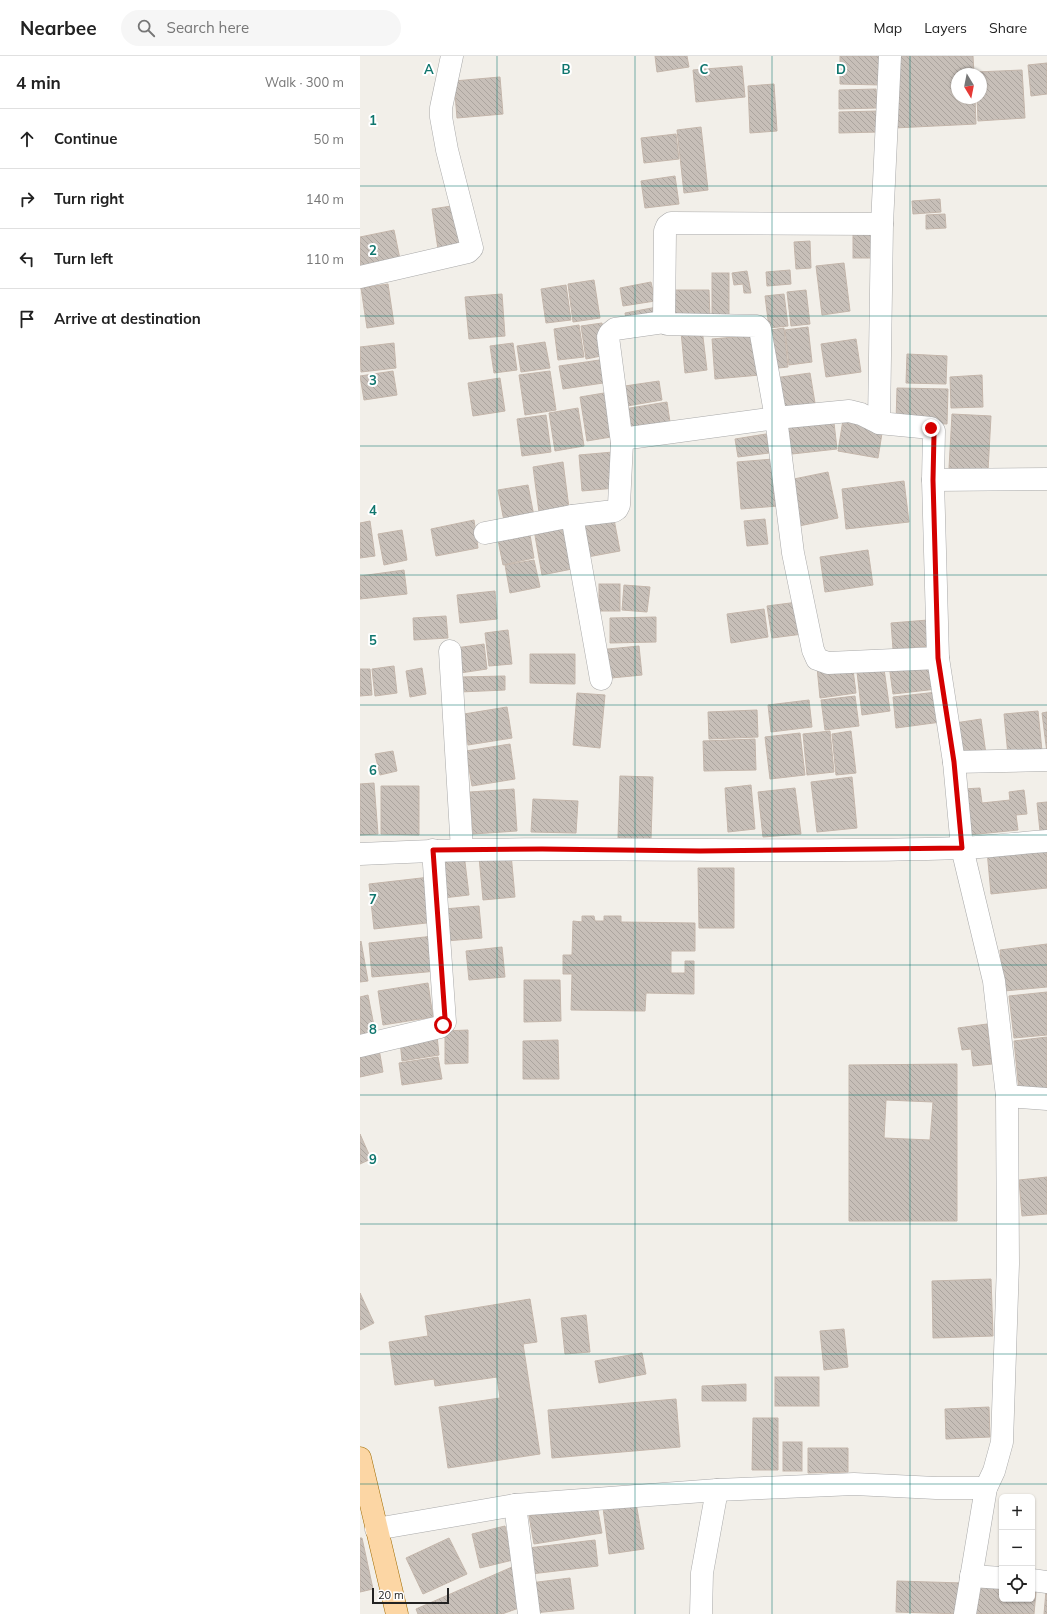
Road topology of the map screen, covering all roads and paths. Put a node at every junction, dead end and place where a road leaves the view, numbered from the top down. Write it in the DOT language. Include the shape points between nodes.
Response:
graph roads {
  1 [pos="452,56"];
  2 [pos="890,56"];
  3 [pos="882,224"];
  4 [pos="360,277"];
  5 [pos="664,322"];
  6 [pos="776,418"];
  7 [pos="879,423"];
  8 [pos="622,443"];
  9 [pos="1047,479"];
  10 [pos="933,480"];
  11 [pos="572,516"];
  12 [pos="485,533"];
  13 [pos="450,651"];
  14 [pos="938,658"];
  15 [pos="601,680"];
  16 [pos="1047,760"];
  17 [pos="954,762"];
  18 [pos="1047,841"];
  19 [pos="962,848"];
  20 [pos="433,850"];
  21 [pos="462,850"];
  22 [pos="360,854"];
  23 [pos="360,1046"];
  24 [pos="1007,1096"];
  25 [pos="1047,1098"];
  26 [pos="360,1458"];
  27 [pos="986,1488"];
  28 [pos="717,1490"];
  29 [pos="515,1505"];
  30 [pos="376,1529"];
  31 [pos="970,1576"];
  32 [pos="999,1578"];
  33 [pos="1035,1580"];
  34 [pos="1047,1582"];
  35 [pos="397,1614"];
  36 [pos="529,1614"];
  37 [pos="701,1614"];
  38 [pos="965,1614"];
  1 -- 4 [label="street" via="441,118 472,248 468,252"];
  2 -- 3 [label="street"];
  3 -- 5 [label="street" via="671,223 665,231"];
  3 -- 7 [label="street"];
  5 -- 6 [label="street" via="757,326 760,329"];
  5 -- 8 [label="street" via="616,329 608,337"];
  6 -- 7 [label="street" via="849,411"];
  6 -- 8 [label="street" via="629,438"];
  6 -- 14 [label="street" via="793,553 817,659 828,663"];
  7 -- 10 [label="street" via="932,429"];
  8 -- 11 [label="street" via="617,509"];
  9 -- 10 [label="street"];
  10 -- 14 [label="street"];
  11 -- 12 [label="street"];
  11 -- 15 [label="street"];
  13 -- 21 [label="street"];
  14 -- 17 [label="street"];
  16 -- 17 [label="street"];
  17 -- 19 [label="street"];
  18 -- 19 [label="street"];
  19 -- 21 [label="street"];
  19 -- 24 [label="street" via="994,980"];
  20 -- 21 [label="street"];
  20 -- 22 [label="street"];
  20 -- 23 [label="street" via="444,1023 440,1027"];
  24 -- 25 [label="street"];
  24 -- 27 [label="street" via="1008,1264 1002,1442"];
  26 -- 30 [label="main road"];
  27 -- 28 [label="street" via="854,1484"];
  27 -- 31 [label="street"];
  28 -- 29 [label="street"];
  28 -- 37 [label="street" via="702,1573"];
  29 -- 30 [label="street"];
  29 -- 36 [label="street"];
  30 -- 35 [label="main road"];
  31 -- 32 [label="street"];
  31 -- 38 [label="street"];
  33 -- 34 [label="street"];
}
